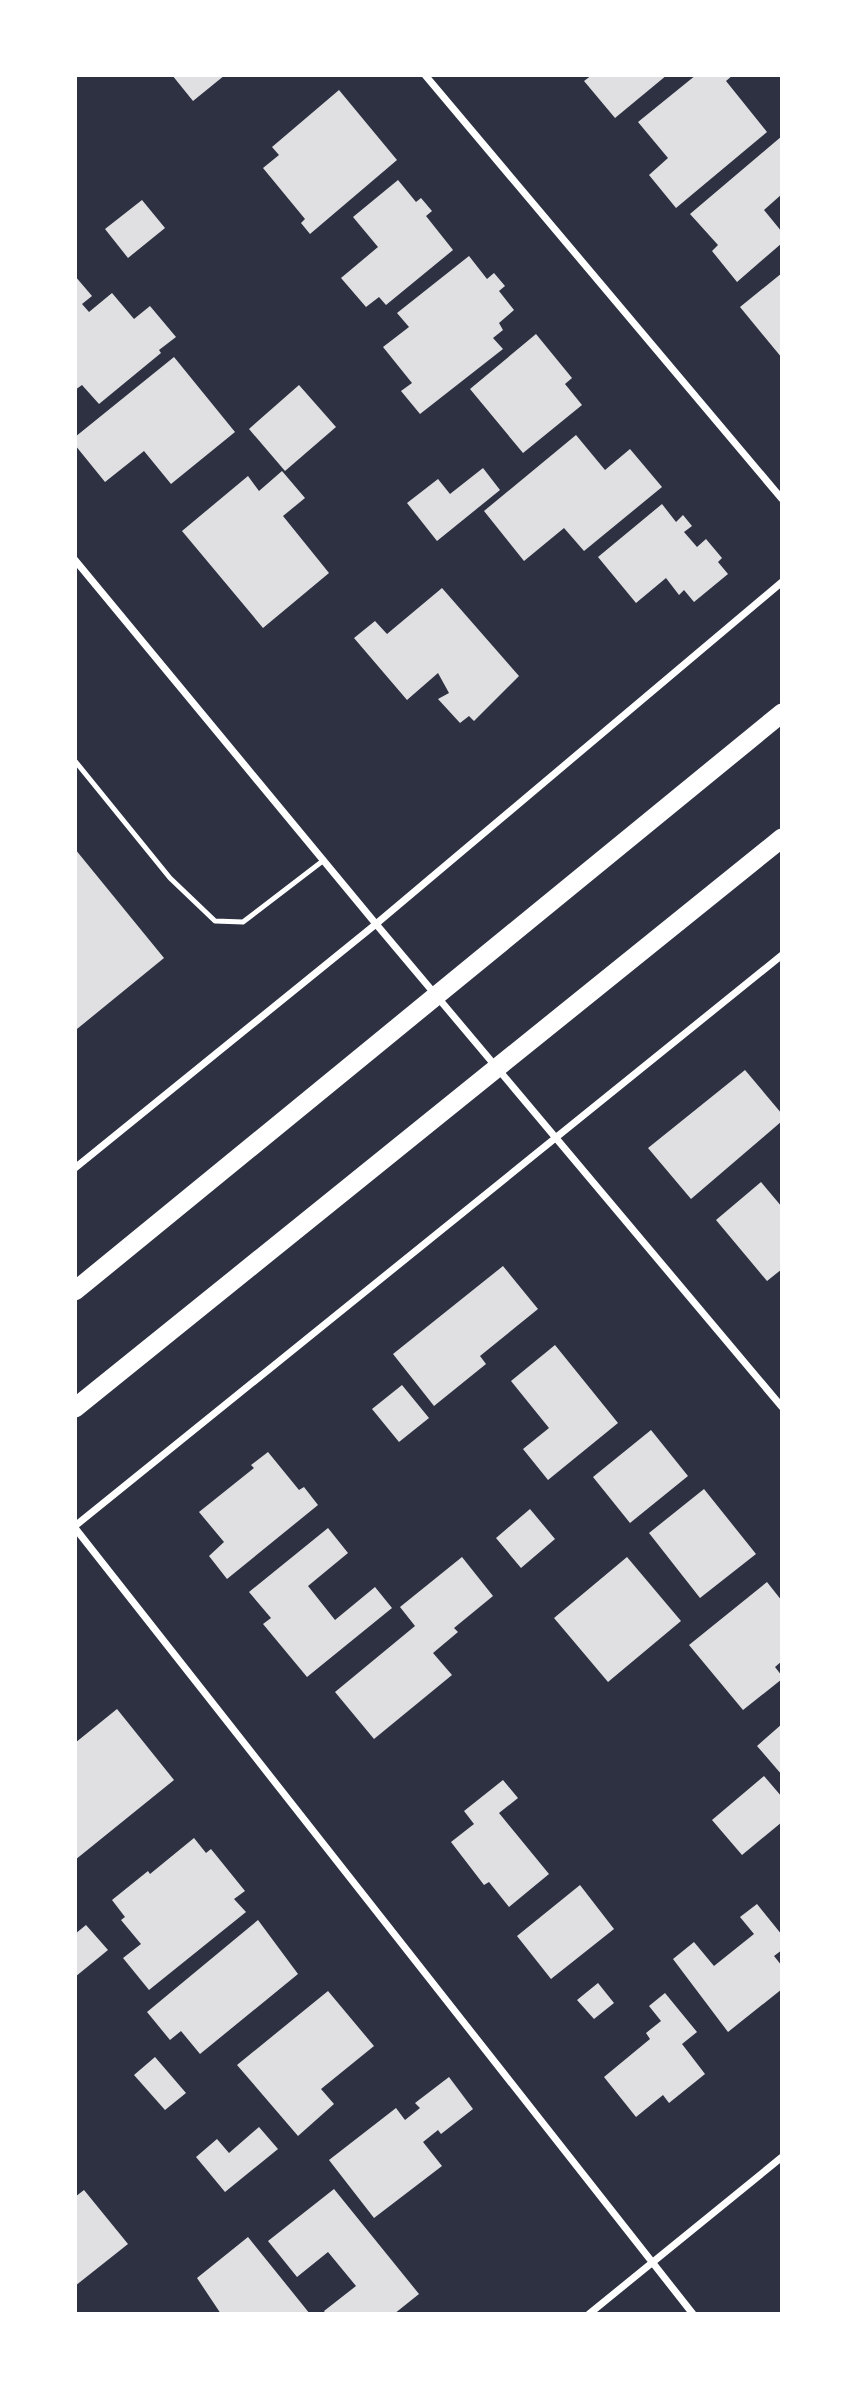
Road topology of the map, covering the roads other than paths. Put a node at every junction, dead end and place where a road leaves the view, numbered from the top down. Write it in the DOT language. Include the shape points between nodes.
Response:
graph roads {
  1 [pos="425,75"];
  2 [pos="782,499"];
  3 [pos="75,559"];
  4 [pos="782,582"];
  5 [pos="782,713"];
  6 [pos="75,761"];
  7 [pos="782,838"];
  8 [pos="324,860"];
  9 [pos="376,924"];
  10 [pos="782,956"];
  11 [pos="437,997"];
  12 [pos="497,1068"];
  13 [pos="555,1137"];
  14 [pos="75,1168"];
  15 [pos="75,1291"];
  16 [pos="782,1407"];
  17 [pos="75,1408"];
  18 [pos="75,1527"];
  19 [pos="782,2157"];
  20 [pos="652,2262"];
  21 [pos="589,2314"];
  22 [pos="693,2314"];
  1 -- 2 [label="street"];
  3 -- 8 [label="street"];
  4 -- 9 [label="street"];
  5 -- 11 [label="highway"];
  6 -- 8 [label="lane" via="170,878 215,921 243,922"];
  7 -- 12 [label="highway"];
  8 -- 9 [label="street"];
  9 -- 11 [label="street"];
  9 -- 14 [label="street"];
  10 -- 13 [label="street"];
  11 -- 12 [label="street"];
  11 -- 15 [label="highway"];
  12 -- 13 [label="street"];
  12 -- 17 [label="highway"];
  13 -- 16 [label="street"];
  13 -- 18 [label="street"];
  18 -- 20 [label="street"];
  19 -- 20 [label="street"];
  20 -- 21 [label="street"];
  20 -- 22 [label="street"];
}
